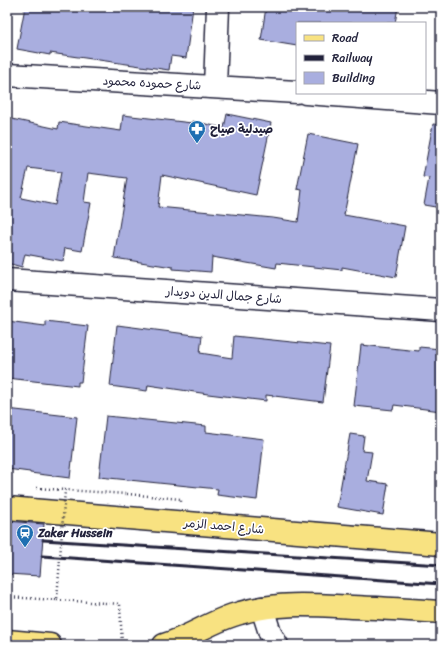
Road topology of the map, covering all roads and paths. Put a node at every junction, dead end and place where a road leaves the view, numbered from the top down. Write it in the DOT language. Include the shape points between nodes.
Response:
graph roads {
  1 [pos="218,7"];
  2 [pos="7,74"];
  3 [pos="215,87"];
  4 [pos="296,92"];
  5 [pos="320,94"];
  6 [pos="441,103"];
  7 [pos="7,280"];
  8 [pos="441,310"];
  9 [pos="181,499"];
  10 [pos="7,508"];
  11 [pos="441,544"];
  12 [pos="7,597"];
  13 [pos="57,600"];
  14 [pos="262,608"];
  15 [pos="441,612"];
  16 [pos="7,641"];
  17 [pos="50,645"];
  18 [pos="122,645"];
  19 [pos="164,645"];
  20 [pos="277,645"];
  1 -- 3 [label="street"];
  2 -- 3 [label="street, شارع حموده محمود"];
  3 -- 4 [label="street, شارع حموده محمود"];
  5 -- 6 [label="street"];
  7 -- 8 [label="street, شارع جمال الدين دويدار"];
  9 -- 13 [label="path, bridge" via="65,490"];
  10 -- 11 [label="main road, شارع احمد الزمر"];
  12 -- 13 [label="path, bridge"];
  13 -- 18 [label="path" via="120,604"];
  14 -- 15 [label="main road" via="307,604"];
  14 -- 19 [label="main road" via="218,620 178,641"];
  14 -- 20 [label="street"];
  16 -- 17 [label="main road"];
}
